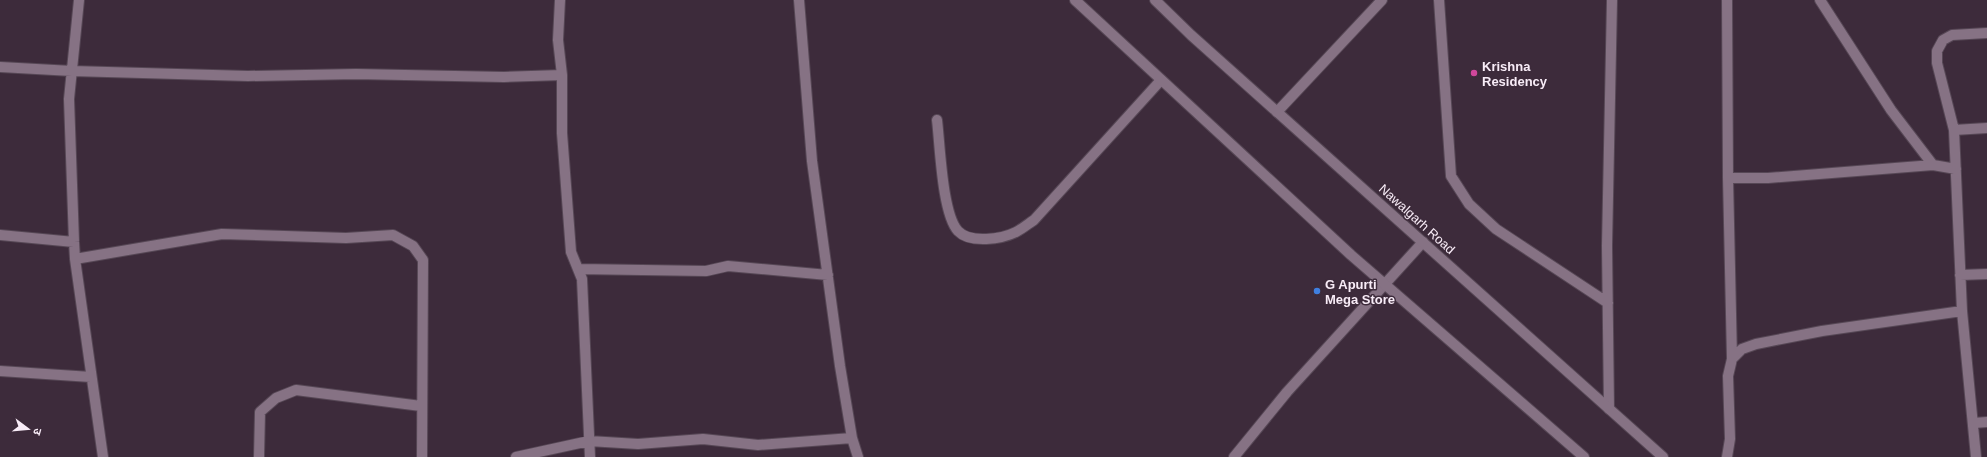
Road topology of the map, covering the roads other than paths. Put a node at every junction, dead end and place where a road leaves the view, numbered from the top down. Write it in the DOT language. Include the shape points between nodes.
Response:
graph roads {
  1 [pos="79,0"];
  2 [pos="560,0"];
  3 [pos="799,0"];
  4 [pos="1075,0"];
  5 [pos="1155,0"];
  6 [pos="1382,0"];
  7 [pos="1439,0"];
  8 [pos="1612,0"];
  9 [pos="1727,0"];
  10 [pos="1820,0"];
  11 [pos="1987,33"];
  12 [pos="0,67"];
  13 [pos="72,72"];
  14 [pos="562,75"];
  15 [pos="1161,80"];
  16 [pos="1277,112"];
  17 [pos="937,120"];
  18 [pos="1987,128"];
  19 [pos="1954,130"];
  20 [pos="1933,165"];
  21 [pos="1956,169"];
  22 [pos="1728,178"];
  23 [pos="0,234"];
  24 [pos="74,242"];
  25 [pos="1423,242"];
  26 [pos="75,260"];
  27 [pos="578,269"];
  28 [pos="1987,274"];
  29 [pos="828,275"];
  30 [pos="1960,275"];
  31 [pos="1386,286"];
  32 [pos="1608,303"];
  33 [pos="1962,311"];
  34 [pos="1732,359"];
  35 [pos="0,371"];
  36 [pos="91,377"];
  37 [pos="421,406"];
  38 [pos="1610,409"];
  39 [pos="1987,422"];
  40 [pos="1974,423"];
  41 [pos="852,438"];
  42 [pos="590,441"];
  43 [pos="103,457"];
  44 [pos="259,457"];
  45 [pos="422,457"];
  46 [pos="516,457"];
  47 [pos="590,457"];
  48 [pos="858,457"];
  49 [pos="1234,457"];
  50 [pos="1584,457"];
  51 [pos="1663,457"];
  52 [pos="1727,457"];
  53 [pos="1976,457"];
  1 -- 13 [label="street"];
  2 -- 14 [label="street" via="558,40"];
  3 -- 29 [label="street" via="812,161"];
  4 -- 15 [label="street"];
  5 -- 16 [label="street, Nawalgarh Road"];
  6 -- 16 [label="street"];
  7 -- 32 [label="street" via="1451,176 1469,204 1496,229"];
  8 -- 32 [label="street"];
  9 -- 22 [label="street"];
  10 -- 20 [label="street" via="1891,110"];
  11 -- 19 [label="street" via="1952,35 1943,40 1937,51 1936,63"];
  12 -- 13 [label="street"];
  13 -- 14 [label="street" via="248,76"];
  13 -- 24 [label="street" via="69,98"];
  14 -- 27 [label="street" via="562,133 571,252"];
  15 -- 17 [label="street" via="1034,220 1016,232 991,239 971,239 958,231 953,220 948,208"];
  15 -- 31 [label="street"];
  16 -- 25 [label="street, Nawalgarh Road"];
  18 -- 19 [label="street"];
  19 -- 21 [label="street"];
  20 -- 21 [label="street"];
  20 -- 22 [label="street" via="1768,178"];
  21 -- 30 [label="street"];
  22 -- 34 [label="street"];
  23 -- 24 [label="street"];
  24 -- 26 [label="street"];
  25 -- 31 [label="street"];
  25 -- 38 [label="street, Nawalgarh Road"];
  26 -- 36 [label="street"];
  26 -- 37 [label="street" via="222,234 346,238 393,235 413,246 423,260"];
  27 -- 29 [label="street" via="706,271 728,266"];
  27 -- 42 [label="street" via="582,279"];
  28 -- 30 [label="street"];
  29 -- 41 [label="street"];
  30 -- 33 [label="street"];
  31 -- 49 [label="street" via="1286,392"];
  31 -- 50 [label="street"];
  32 -- 38 [label="street"];
  33 -- 34 [label="street" via="1822,331 1756,344 1742,349"];
  33 -- 40 [label="street"];
  34 -- 52 [label="street" via="1728,376 1730,438"];
  35 -- 36 [label="street"];
  36 -- 43 [label="street"];
  37 -- 44 [label="street" via="296,390 276,398 260,412"];
  37 -- 45 [label="street"];
  38 -- 51 [label="street, Nawalgarh Road"];
  39 -- 40 [label="street"];
  40 -- 53 [label="street"];
  41 -- 42 [label="street" via="758,445 703,439 638,444"];
  41 -- 48 [label="street"];
  42 -- 46 [label="street"];
  42 -- 47 [label="street"];
}
